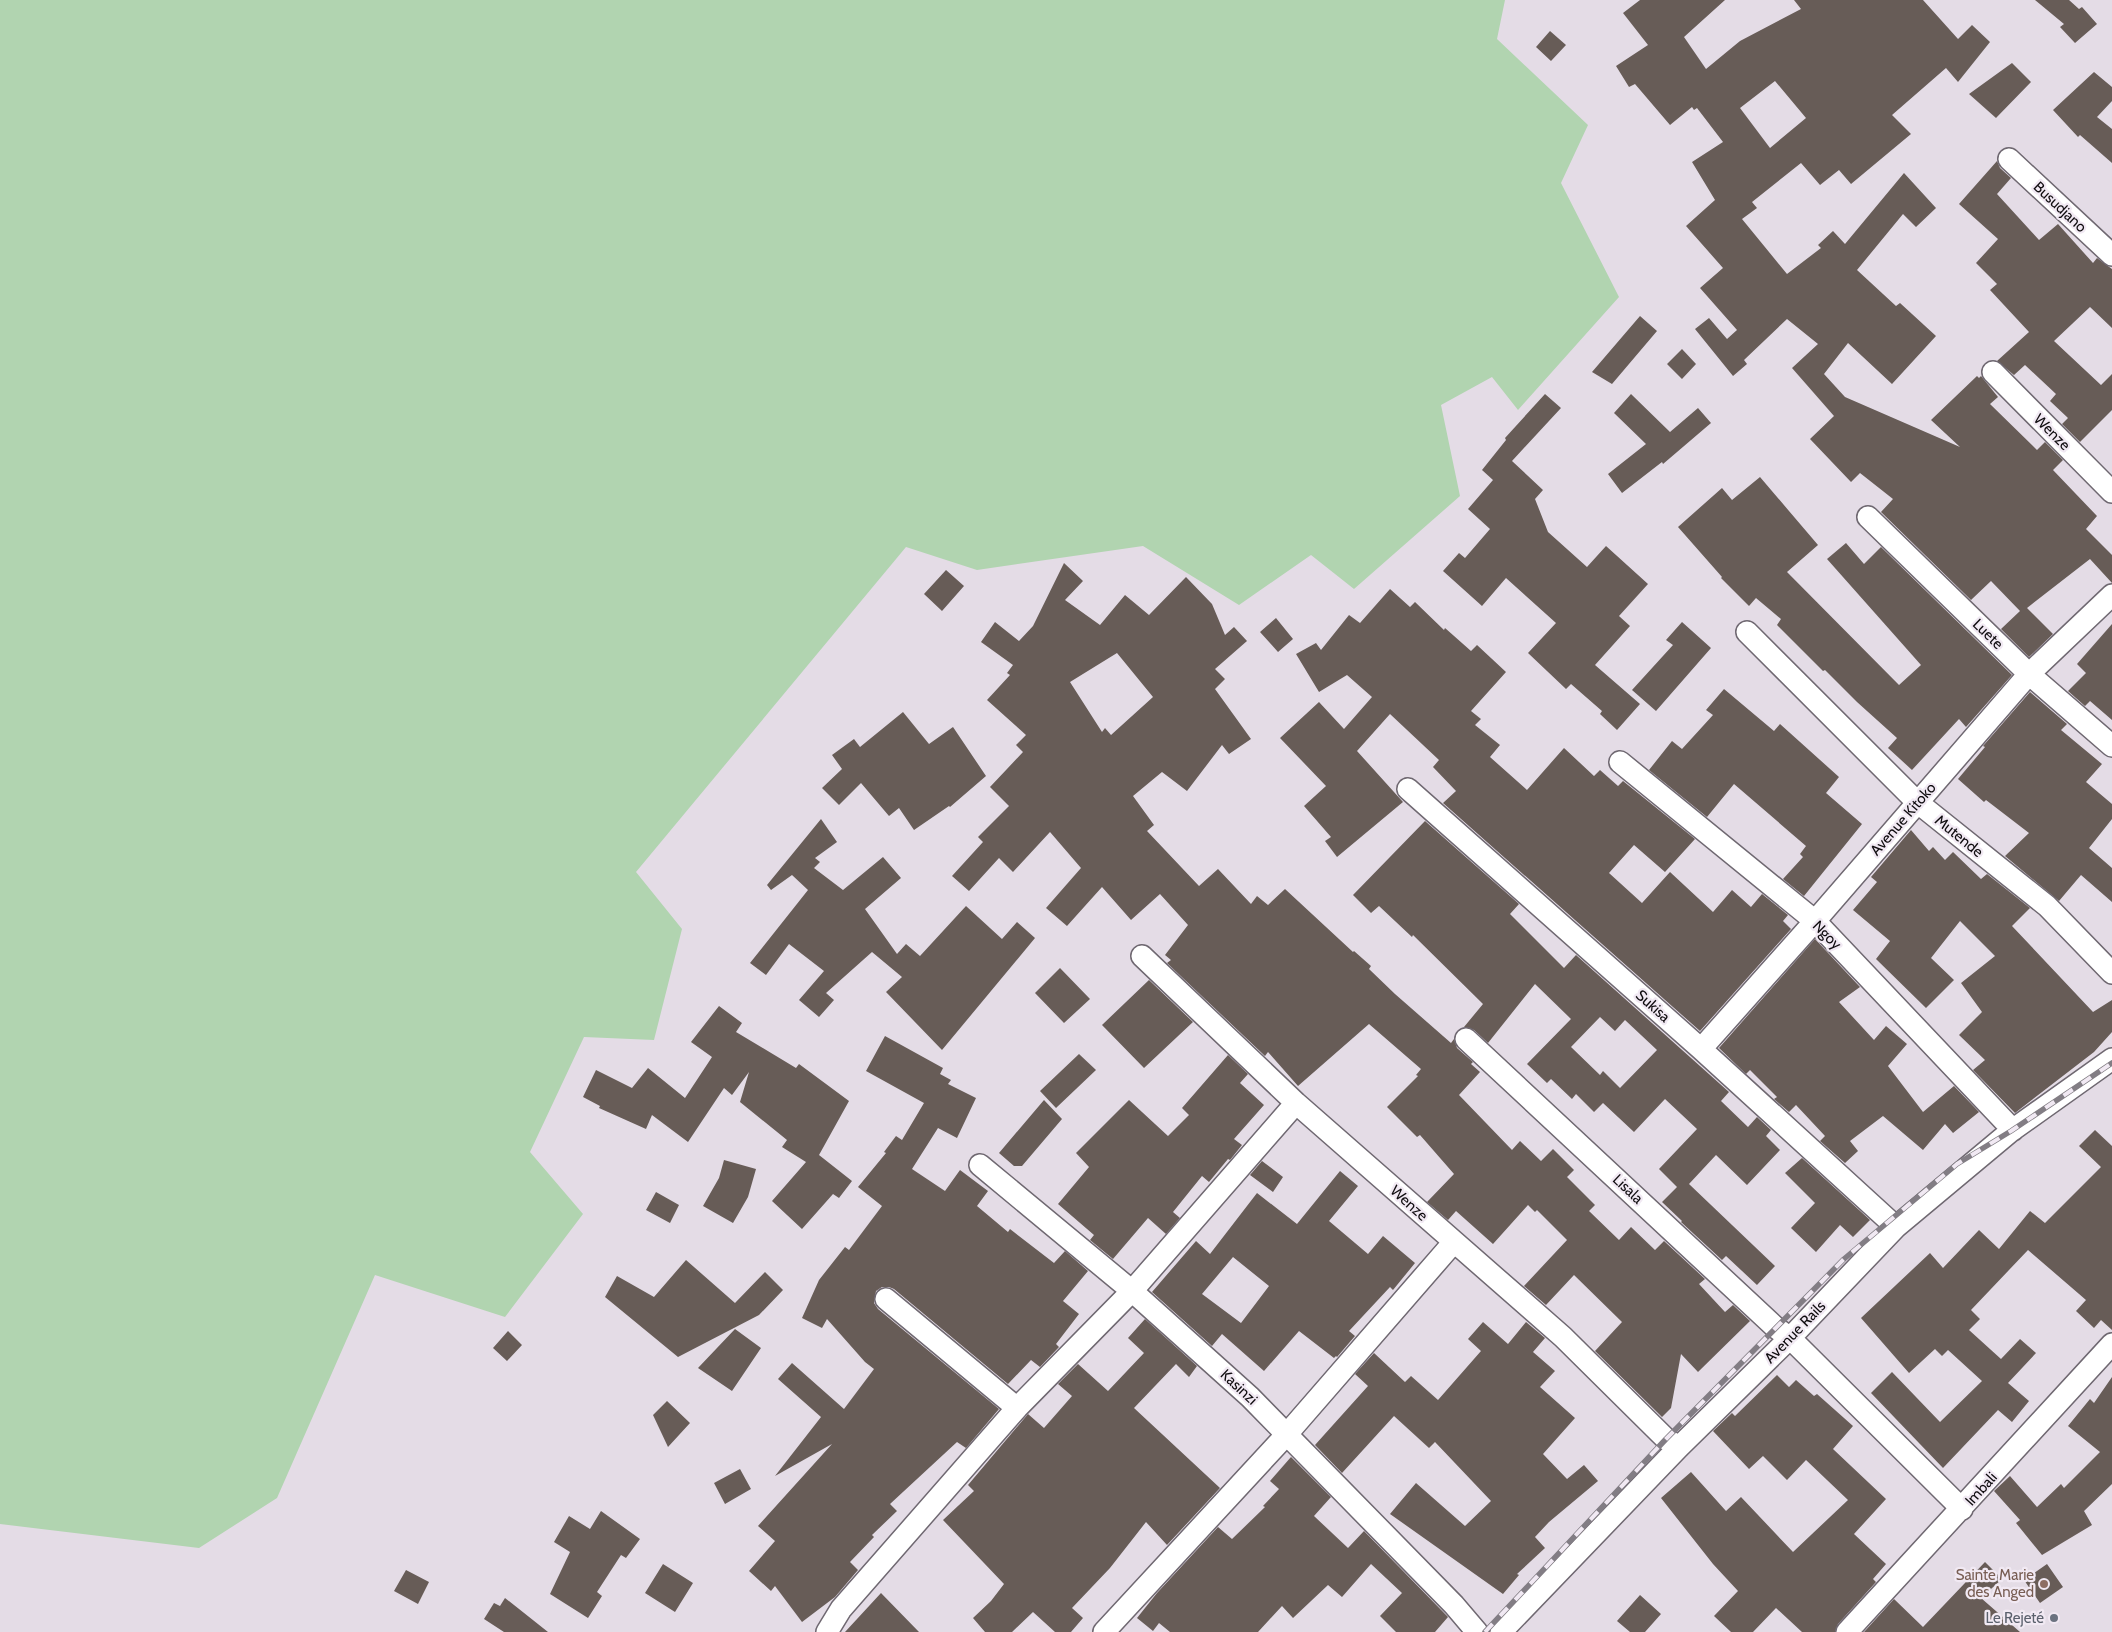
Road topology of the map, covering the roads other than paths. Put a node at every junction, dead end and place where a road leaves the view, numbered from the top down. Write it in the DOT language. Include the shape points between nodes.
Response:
graph roads {
  1 [pos="2009,159"];
  2 [pos="2112,255"];
  3 [pos="1993,372"];
  4 [pos="2112,492"];
  5 [pos="1868,517"];
  6 [pos="2112,595"];
  7 [pos="1746,632"];
  8 [pos="2030,674"];
  9 [pos="2112,746"];
  10 [pos="1620,762"];
  11 [pos="1408,788"];
  12 [pos="1917,802"];
  13 [pos="1815,922"];
  14 [pos="1142,956"];
  15 [pos="2112,973"];
  16 [pos="1466,1039"];
  17 [pos="1701,1049"];
  18 [pos="2112,1059"];
  19 [pos="1296,1103"];
  20 [pos="2013,1130"];
  21 [pos="980,1165"];
  22 [pos="1896,1227"];
  23 [pos="1453,1242"];
  24 [pos="1132,1291"];
  25 [pos="886,1299"];
  26 [pos="1790,1338"];
  27 [pos="2112,1344"];
  28 [pos="1017,1408"];
  29 [pos="1287,1434"];
  30 [pos="1679,1447"];
  31 [pos="1962,1509"];
  32 [pos="827,1632"];
  33 [pos="1104,1632"];
  34 [pos="1477,1632"];
  35 [pos="1501,1632"];
  36 [pos="1847,1632"];
  1 -- 2 [label="street, Busudjano"];
  3 -- 4 [label="street, Wenze"];
  5 -- 8 [label="street, Luete"];
  6 -- 8 [label="street, Avenue Kitoko"];
  7 -- 12 [label="street, Mutende"];
  8 -- 9 [label="street, Luete"];
  8 -- 12 [label="street, Avenue Kitoko"];
  10 -- 13 [label="street, Ngoy"];
  11 -- 17 [label="street, Sukisa"];
  12 -- 13 [label="street, Avenue Kitoko"];
  12 -- 15 [label="street, Mutende" via="2047,906"];
  13 -- 17 [label="street, Avenue Kitoko"];
  13 -- 20 [label="street, Ngoy"];
  14 -- 19 [label="street, Wenze"];
  16 -- 26 [label="street, Lisala"];
  17 -- 22 [label="street, Sukisa"];
  18 -- 20 [label="street, Avenue Rails"];
  19 -- 23 [label="street, Wenze"];
  19 -- 24 [label="street"];
  20 -- 22 [label="street, Avenue Rails"];
  21 -- 24 [label="street, Kasinzi"];
  22 -- 26 [label="street, Avenue Rails"];
  23 -- 29 [label="street"];
  23 -- 30 [label="street, Wenze" via="1563,1337 1666,1439"];
  24 -- 28 [label="street"];
  24 -- 29 [label="street, Kasinzi"];
  25 -- 28 [label="street"];
  26 -- 30 [label="street, Avenue Rails"];
  26 -- 31 [label="street, Lisala"];
  27 -- 31 [label="street, Imbali"];
  28 -- 32 [label="street" via="841,1609"];
  29 -- 33 [label="street"];
  29 -- 34 [label="street, Kasinzi"];
  30 -- 35 [label="street, Avenue Rails"];
  31 -- 36 [label="street, Imbali"];
}
